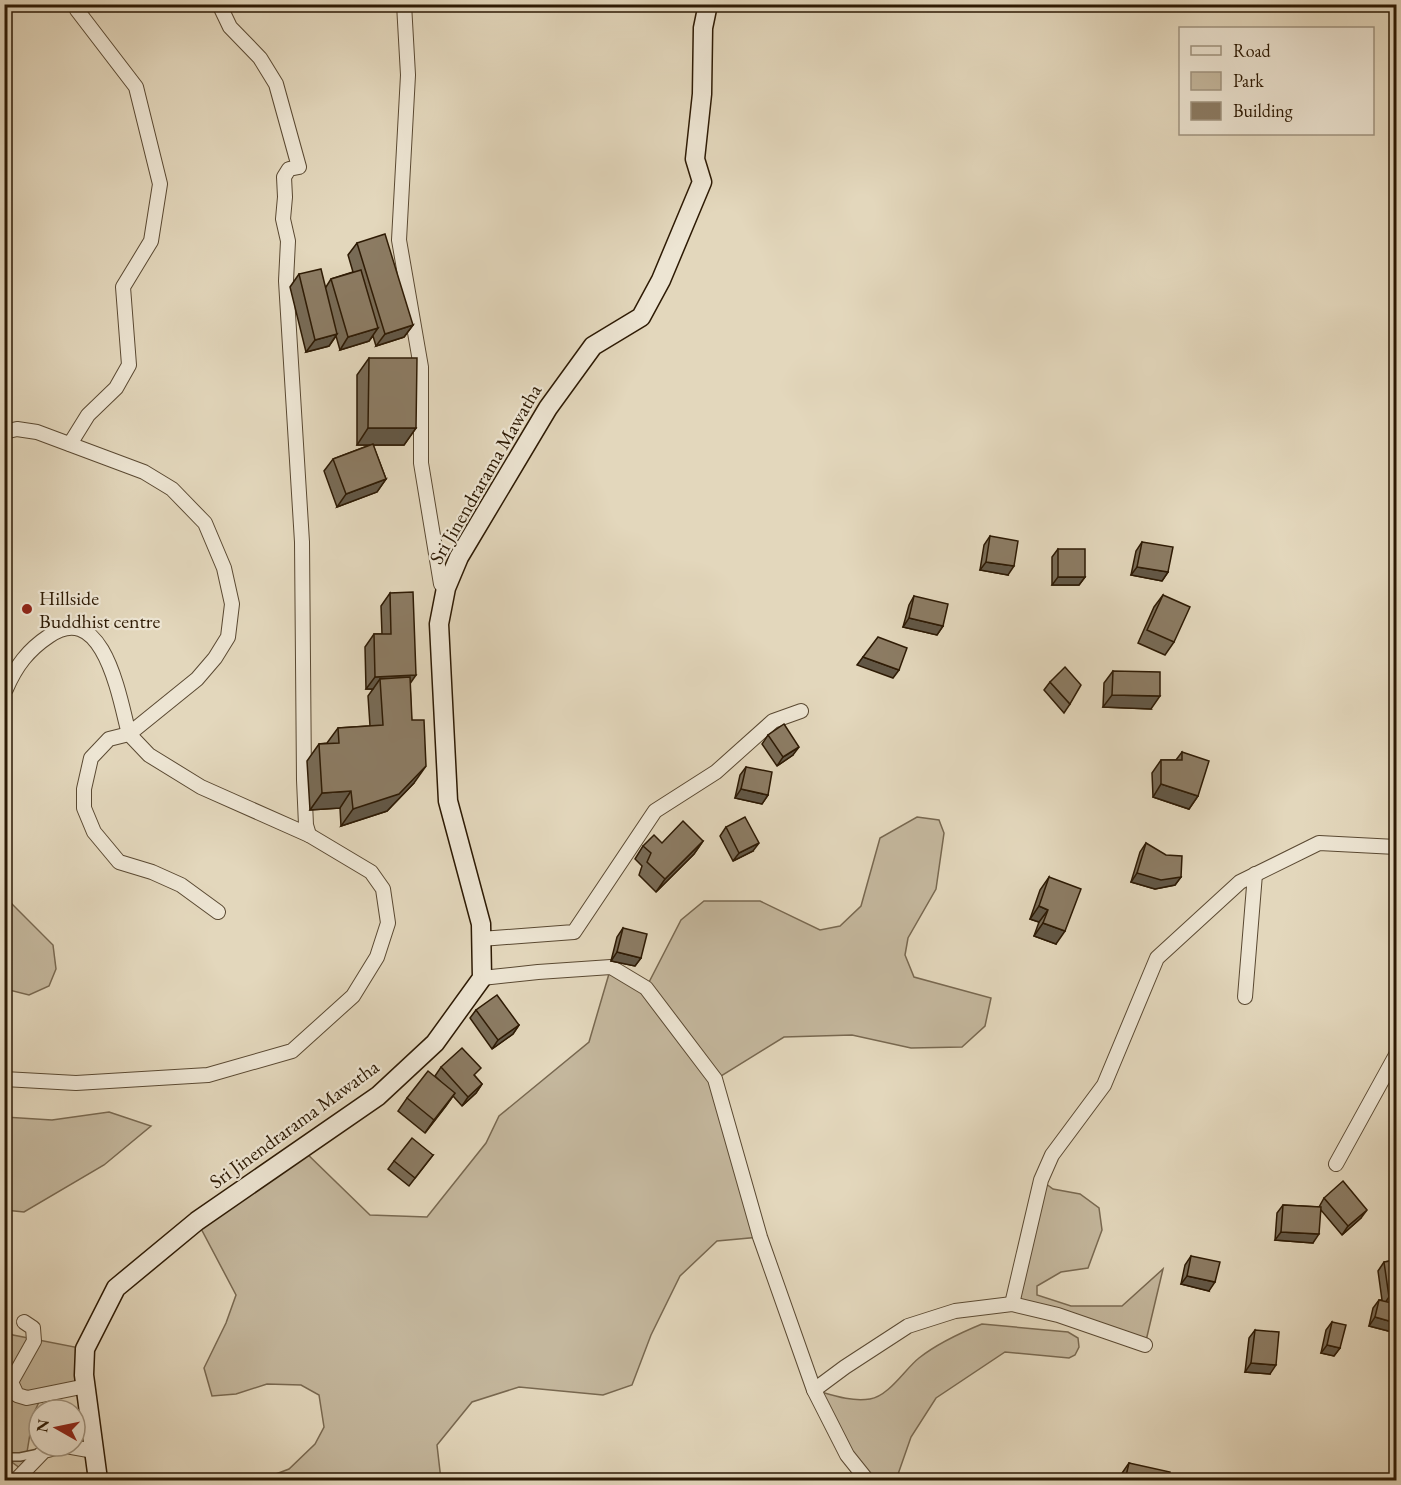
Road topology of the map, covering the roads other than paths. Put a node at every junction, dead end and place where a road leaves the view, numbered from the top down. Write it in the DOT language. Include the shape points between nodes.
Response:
graph roads {
  1 [pos="76,4"];
  2 [pos="219,4"];
  3 [pos="404,4"];
  4 [pos="708,4"];
  5 [pos="4,432"];
  6 [pos="70,444"];
  7 [pos="446,588"];
  8 [pos="4,688"];
  9 [pos="801,711"];
  10 [pos="129,734"];
  11 [pos="309,835"];
  12 [pos="1396,847"];
  13 [pos="1255,874"];
  14 [pos="218,912"];
  15 [pos="481,939"];
  16 [pos="482,978"];
  17 [pos="1245,997"];
  18 [pos="1396,1056"];
  19 [pos="4,1079"];
  20 [pos="1336,1164"];
  21 [pos="1012,1304"];
  22 [pos="24,1322"];
  23 [pos="1145,1345"];
  24 [pos="86,1386"];
  25 [pos="814,1390"];
  26 [pos="87,1450"];
  27 [pos="94,1451"];
  28 [pos="27,1455"];
  29 [pos="4,1457"];
  30 [pos="37,1458"];
  31 [pos="16,1480"];
  32 [pos="98,1480"];
  33 [pos="867,1480"];
  1 -- 6 [label="street" via="136,87 160,184 151,241 123,287 129,365 116,388 88,415"];
  2 -- 11 [label="street" via="230,27 260,58 276,84 299,167 289,169 284,177 283,219 288,241 286,281 302,542 304,780"];
  3 -- 7 [label="street" via="408,75 399,240 421,367 421,463 441,584"];
  4 -- 7 [label="main road, Sri Jinendrarama Mawatha" via="695,159 702,182 661,280 641,317 593,346 548,408 459,557"];
  5 -- 6 [label="street" via="37,432"];
  6 -- 10 [label="street" via="144,472 172,489 205,524 224,568 232,604 228,637 215,658 197,679"];
  7 -- 15 [label="main road, Sri Jinendrarama Mawatha" via="439,624 448,801 481,924"];
  8 -- 10 [label="street" via="25,655 42,641 70,627 84,630 111,666"];
  9 -- 15 [label="street" via="773,721 716,772 655,811 574,932"];
  10 -- 11 [label="street" via="149,755 201,787"];
  10 -- 14 [label="street" via="109,739 91,758 84,808 94,831 119,861 181,885"];
  11 -- 19 [label="street" via="371,872 383,889 388,923 377,957 353,996 292,1051 208,1075 76,1083"];
  12 -- 13 [label="street" via="1319,843"];
  13 -- 17 [label="street"];
  13 -- 21 [label="street" via="1240,882 1157,958 1104,1085 1052,1155 1041,1180"];
  15 -- 16 [label="main road, Sri Jinendrarama Mawatha"];
  16 -- 24 [label="main road, Sri Jinendrarama Mawatha" via="435,1043 378,1096 197,1221 116,1288 85,1349"];
  16 -- 25 [label="street" via="611,967 646,988 715,1079 760,1237"];
  18 -- 20 [label="street"];
  21 -- 23 [label="street" via="1058,1314"];
  21 -- 25 [label="street" via="955,1311 908,1326"];
  22 -- 24 [label="street" via="33,1329 34,1341 11,1382 17,1395 27,1398"];
  24 -- 27 [label="main road, Sri Jinendrarama Mawatha"];
  25 -- 33 [label="street" via="847,1455"];
  26 -- 27 [label="street"];
  27 -- 32 [label="main road, Sri Jinendrarama Mawatha"];
  28 -- 29 [label="lane"];
  30 -- 31 [label="street"];
}
